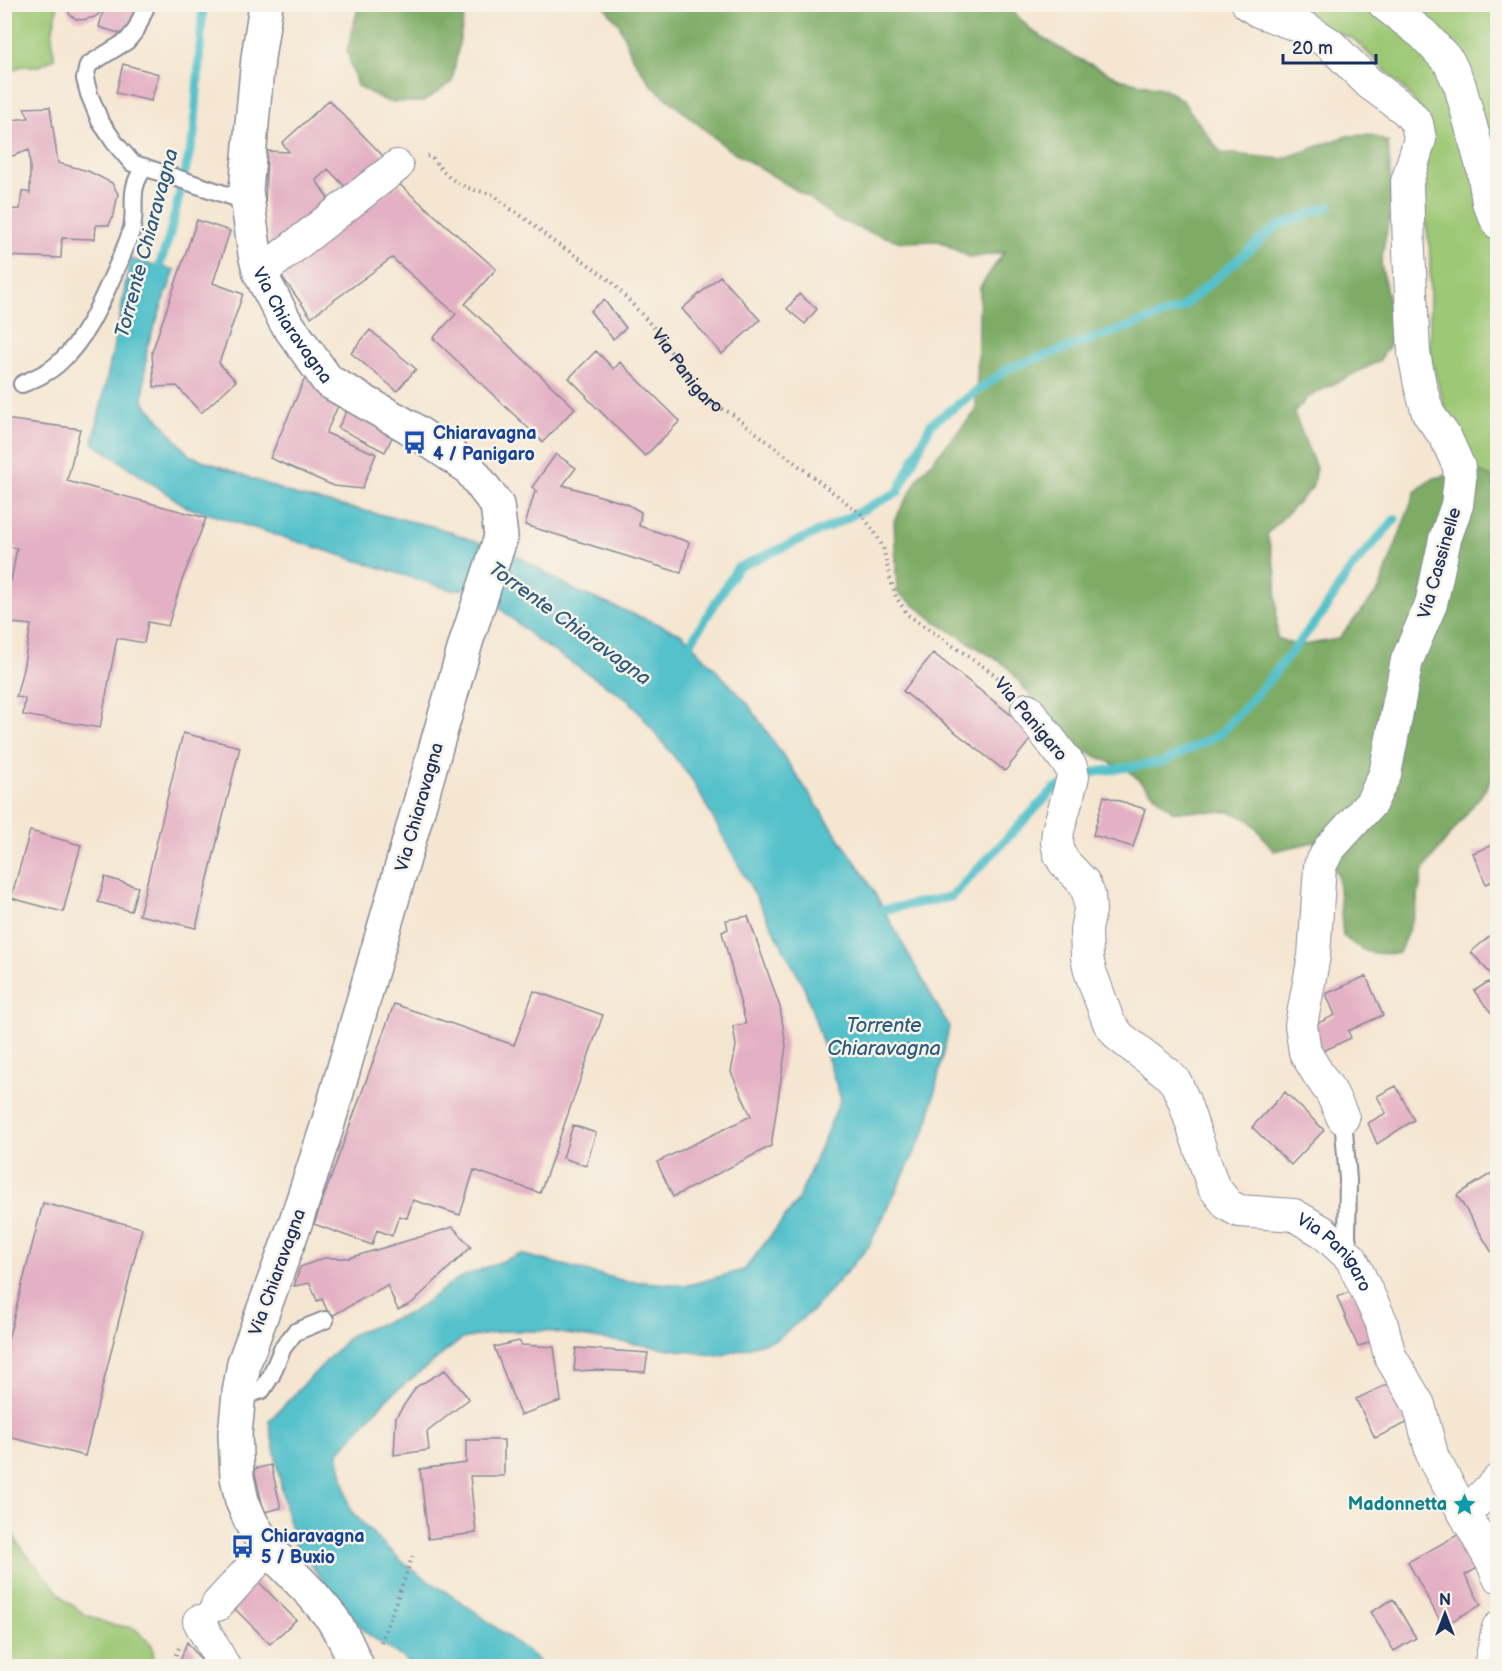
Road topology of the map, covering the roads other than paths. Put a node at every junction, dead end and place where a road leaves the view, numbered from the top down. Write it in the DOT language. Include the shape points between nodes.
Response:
graph roads {
  1 [pos="147,4"];
  2 [pos="266,4"];
  3 [pos="1248,4"];
  4 [pos="1384,4"];
  5 [pos="397,166"];
  6 [pos="144,167"];
  7 [pos="238,199"];
  8 [pos="1497,223"];
  9 [pos="260,273"];
  10 [pos="22,384"];
  11 [pos="1027,709"];
  12 [pos="1344,1118"];
  13 [pos="1351,1258"];
  14 [pos="325,1320"];
  15 [pos="238,1398"];
  16 [pos="1497,1480"];
  17 [pos="1465,1514"];
  18 [pos="268,1549"];
  19 [pos="1497,1576"];
  20 [pos="1497,1628"];
  21 [pos="224,1666"];
  22 [pos="357,1666"];
  23 [pos="1490,1666"];
  1 -- 6 [label="lane" via="127,41 88,65 85,79 100,121 132,163"];
  2 -- 7 [label="street, Via Chiaravagna" via="246,190"];
  3 -- 12 [label="street, Via Cassinelle" via="1307,29 1330,44 1417,123 1420,139 1407,182 1414,353 1428,413 1460,466 1457,505 1431,604 1407,660 1385,774 1371,803 1329,849 1320,866 1314,956 1301,1025 1305,1052"];
  4 -- 8 [label="street" via="1423,34 1449,62 1460,86 1488,202"];
  5 -- 9 [label="street"];
  6 -- 7 [label="lane"];
  6 -- 10 [label="lane" via="134,188 133,226 128,242 96,312 62,360 45,374"];
  7 -- 9 [label="street, Via Chiaravagna"];
  9 -- 15 [label="street, Via Chiaravagna" via="285,321 328,381 409,427 468,467 496,505 501,537 475,614 327,1127 244,1363"];
  11 -- 13 [label="street, Via Panigaro" via="1071,767 1073,777 1057,842 1064,862 1089,895 1087,957 1109,1023 1120,1037 1176,1083 1213,1186 1227,1205 1239,1211 1294,1215 1323,1232"];
  12 -- 13 [label="lane, Via Cassinelle"];
  13 -- 17 [label="street, Via Panigaro" via="1381,1321 1390,1356 1419,1405 1433,1458"];
  14 -- 15 [label="lane" via="295,1332 262,1390"];
  15 -- 18 [label="street, Via Chiaravagna" via="237,1477 242,1501"];
  16 -- 17 [label="street"];
  17 -- 19 [label="street, Via Panigaro"];
  18 -- 21 [label="street" via="208,1613"];
  18 -- 22 [label="street, Via Chiaravagna" via="332,1618"];
  20 -- 23 [label="street"];
}
